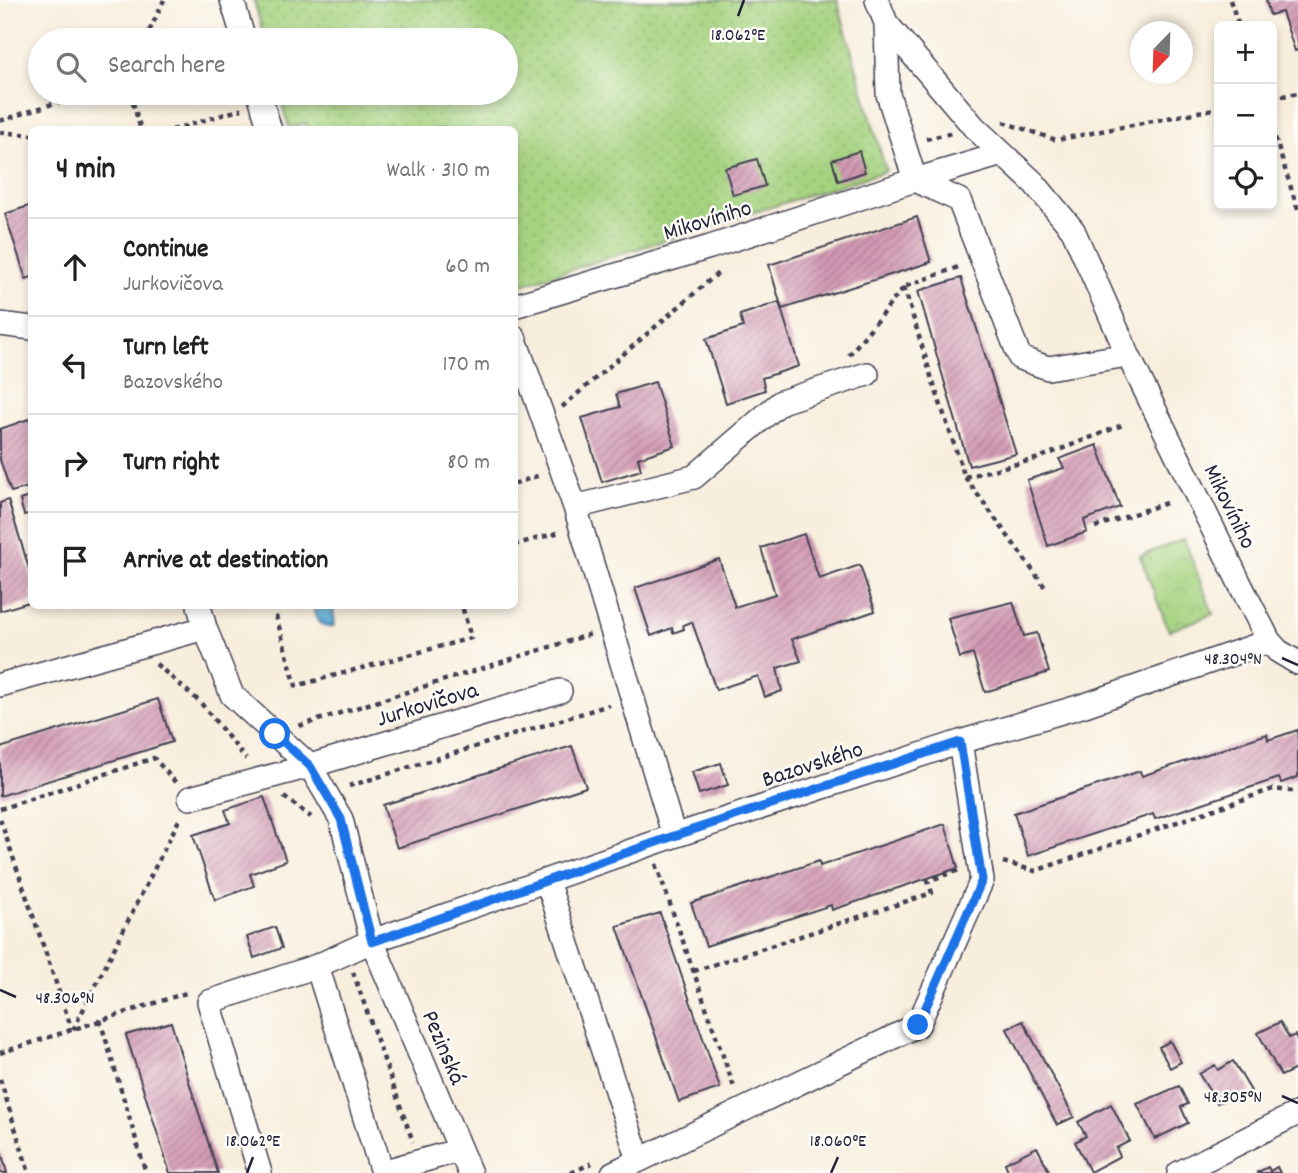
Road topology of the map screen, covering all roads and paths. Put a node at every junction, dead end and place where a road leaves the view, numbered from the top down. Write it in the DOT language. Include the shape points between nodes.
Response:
graph roads {
  1 [pos="164,0"];
  2 [pos="232,0"];
  3 [pos="877,0"];
  4 [pos="1230,0"];
  5 [pos="1237,21"];
  6 [pos="886,23"];
  7 [pos="151,28"];
  8 [pos="240,28"];
  9 [pos="1298,93"];
  10 [pos="1277,97"];
  11 [pos="49,105"];
  12 [pos="134,105"];
  13 [pos="242,105"];
  14 [pos="263,105"];
  15 [pos="1214,109"];
  16 [pos="997,120"];
  17 [pos="0,121"];
  18 [pos="140,126"];
  19 [pos="183,126"];
  20 [pos="269,126"];
  21 [pos="961,130"];
  22 [pos="0,132"];
  23 [pos="28,135"];
  24 [pos="922,140"];
  25 [pos="1277,142"];
  26 [pos="1002,154"];
  27 [pos="915,180"];
  28 [pos="1295,192"];
  29 [pos="1298,210"];
  30 [pos="969,263"];
  31 [pos="718,273"];
  32 [pos="904,287"];
  33 [pos="518,305"];
  34 [pos="0,324"];
  35 [pos="28,328"];
  36 [pos="518,348"];
  37 [pos="1128,355"];
  38 [pos="848,358"];
  39 [pos="867,373"];
  40 [pos="558,410"];
  41 [pos="1125,424"];
  42 [pos="542,474"];
  43 [pos="965,477"];
  44 [pos="518,483"];
  45 [pos="1168,502"];
  46 [pos="575,507"];
  47 [pos="1095,527"];
  48 [pos="561,532"];
  49 [pos="518,544"];
  50 [pos="1047,590"];
  51 [pos="200,609"];
  52 [pos="274,609"];
  53 [pos="463,609"];
  54 [pos="205,628"];
  55 [pos="594,633"];
  56 [pos="1269,641"];
  57 [pos="1298,663"];
  58 [pos="0,685"];
  59 [pos="560,691"];
  60 [pos="608,705"];
  61 [pos="275,734"];
  62 [pos="960,742"];
  63 [pos="310,766"];
  64 [pos="344,788"];
  65 [pos="190,798"];
  66 [pos="0,809"];
  67 [pos="0,819"];
  68 [pos="674,836"];
  69 [pos="648,846"];
  70 [pos="547,881"];
  71 [pos="372,942"];
  72 [pos="346,953"];
  73 [pos="317,966"];
  74 [pos="200,988"];
  75 [pos="100,1020"];
  76 [pos="72,1031"];
  77 [pos="0,1053"];
  78 [pos="0,1079"];
  79 [pos="736,1093"];
  80 [pos="1298,1113"];
  81 [pos="460,1150"];
  82 [pos="639,1160"];
  83 [pos="419,1161"];
  84 [pos="605,1167"];
  85 [pos="382,1172"];
  86 [pos="29,1173"];
  87 [pos="146,1173"];
  88 [pos="260,1173"];
  89 [pos="470,1173"];
  90 [pos="571,1173"];
  91 [pos="1179,1173"];
  1 -- 7 [label="path"];
  2 -- 8 [label="street"];
  3 -- 6 [label="street, Mikovíniho"];
  4 -- 5 [label="path"];
  6 -- 26 [label="street, Mikovíniho"];
  6 -- 27 [label="street, Mikovíniho" via="888,94"];
  9 -- 10 [label="path"];
  11 -- 17 [label="path"];
  12 -- 18 [label="path"];
  13 -- 19 [label="path"];
  14 -- 20 [label="street"];
  15 -- 16 [label="path" via="1056,140"];
  21 -- 24 [label="path"];
  22 -- 23 [label="path"];
  25 -- 28 [label="path"];
  26 -- 27 [label="street, Mikovíniho"];
  26 -- 37 [label="street, Mikovíniho" via="1034,183 1073,230"];
  27 -- 33 [label="street, Mikovíniho"];
  27 -- 37 [label="street" via="958,200 1020,358 1048,368"];
  28 -- 29 [label="path"];
  30 -- 32 [label="path"];
  31 -- 40 [label="path"];
  32 -- 38 [label="path"];
  32 -- 43 [label="path"];
  34 -- 35 [label="street"];
  36 -- 46 [label="street"];
  37 -- 56 [label="street, Mikovíniho"];
  39 -- 46 [label="street" via="781,402 694,477"];
  41 -- 43 [label="path" via="1036,459"];
  42 -- 44 [label="path"];
  43 -- 50 [label="path"];
  45 -- 47 [label="path"];
  46 -- 68 [label="street"];
  48 -- 49 [label="path"];
  51 -- 54 [label="street"];
  52 -- 53 [label="path" via="296,686 471,638"];
  54 -- 58 [label="street"];
  54 -- 61 [label="street" via="232,695"];
  55 -- 61 [label="path"];
  56 -- 57 [label="street"];
  56 -- 62 [label="street, Bazovského" via="1085,705"];
  59 -- 63 [label="street, Jurkovičova"];
  60 -- 64 [label="path"];
  61 -- 63 [label="street"];
  62 -- 68 [label="street, Bazovského"];
  62 -- 82 [label="street" via="982,880 918,1025"];
  63 -- 65 [label="street, Jurkovičova"];
  63 -- 71 [label="street" via="341,819"];
  65 -- 66 [label="path" via="154,758"];
  65 -- 76 [label="path"];
  67 -- 76 [label="path"];
  68 -- 69 [label="street, Bazovského"];
  69 -- 70 [label="street, Bazovského"];
  69 -- 79 [label="path"];
  70 -- 71 [label="street, Bazovského"];
  70 -- 82 [label="street"];
  71 -- 72 [label="street, Bazovského"];
  71 -- 81 [label="street, Pezinská"];
  72 -- 73 [label="street, Bazovského"];
  72 -- 83 [label="path"];
  73 -- 85 [label="street"];
  73 -- 88 [label="street, Bazovského" via="209,1002"];
  74 -- 75 [label="path"];
  75 -- 76 [label="path"];
  75 -- 87 [label="path"];
  76 -- 77 [label="path"];
  78 -- 86 [label="path"];
  80 -- 91 [label="street"];
  81 -- 83 [label="street"];
  81 -- 89 [label="street, Pezinská"];
  82 -- 84 [label="street"];
  83 -- 85 [label="street"];
  84 -- 90 [label="path"];
}
